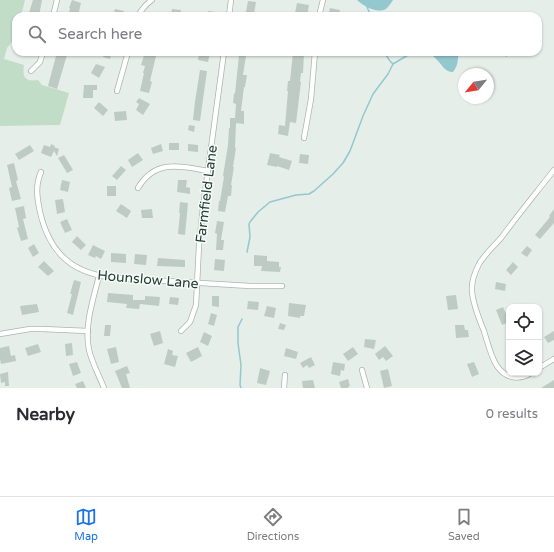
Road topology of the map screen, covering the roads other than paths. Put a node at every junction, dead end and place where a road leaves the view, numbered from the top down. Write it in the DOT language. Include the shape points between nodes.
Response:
graph roads {
  1 [pos="57,0"];
  2 [pos="152,0"];
  3 [pos="232,0"];
  4 [pos="323,0"];
  5 [pos="53,12"];
  6 [pos="140,12"];
  7 [pos="230,12"];
  8 [pos="320,12"];
  9 [pos="42,56"];
  10 [pos="127,56"];
  11 [pos="223,56"];
  12 [pos="315,56"];
  13 [pos="32,71"];
  14 [pos="117,91"];
  15 [pos="304,138"];
  16 [pos="208,170"];
  17 [pos="554,170"];
  18 [pos="41,172"];
  19 [pos="138,188"];
  20 [pos="99,276"];
  21 [pos="197,283"];
  22 [pos="282,286"];
  23 [pos="88,331"];
  24 [pos="181,331"];
  25 [pos="0,334"];
  26 [pos="554,358"];
  27 [pos="542,366"];
  28 [pos="362,370"];
  29 [pos="285,375"];
  30 [pos="506,375"];
  31 [pos="508,376"];
  32 [pos="527,376"];
  33 [pos="104,388"];
  34 [pos="284,388"];
  35 [pos="368,388"];
  1 -- 5 [label="street"];
  2 -- 6 [label="street"];
  3 -- 7 [label="street"];
  4 -- 8 [label="street"];
  9 -- 13 [label="street"];
  10 -- 14 [label="street"];
  11 -- 16 [label="street, Farmfield Lane"];
  12 -- 15 [label="street"];
  16 -- 19 [label="street" via="178,166 161,168 149,175"];
  16 -- 21 [label="street, Farmfield Lane"];
  17 -- 30 [label="street" via="480,262 472,285 481,324 497,366"];
  18 -- 20 [label="street, Hounslow Lane" via="37,190 44,226 51,242 70,263"];
  20 -- 21 [label="street, Hounslow Lane"];
  20 -- 23 [label="street"];
  21 -- 22 [label="street, Hounslow Lane"];
  21 -- 24 [label="street, Farmfield Lane" via="195,310 190,322"];
  23 -- 25 [label="street" via="42,329"];
  23 -- 33 [label="street" via="90,354"];
  26 -- 27 [label="street"];
  28 -- 35 [label="street"];
  29 -- 34 [label="street"];
  31 -- 32 [label="street"];
}
